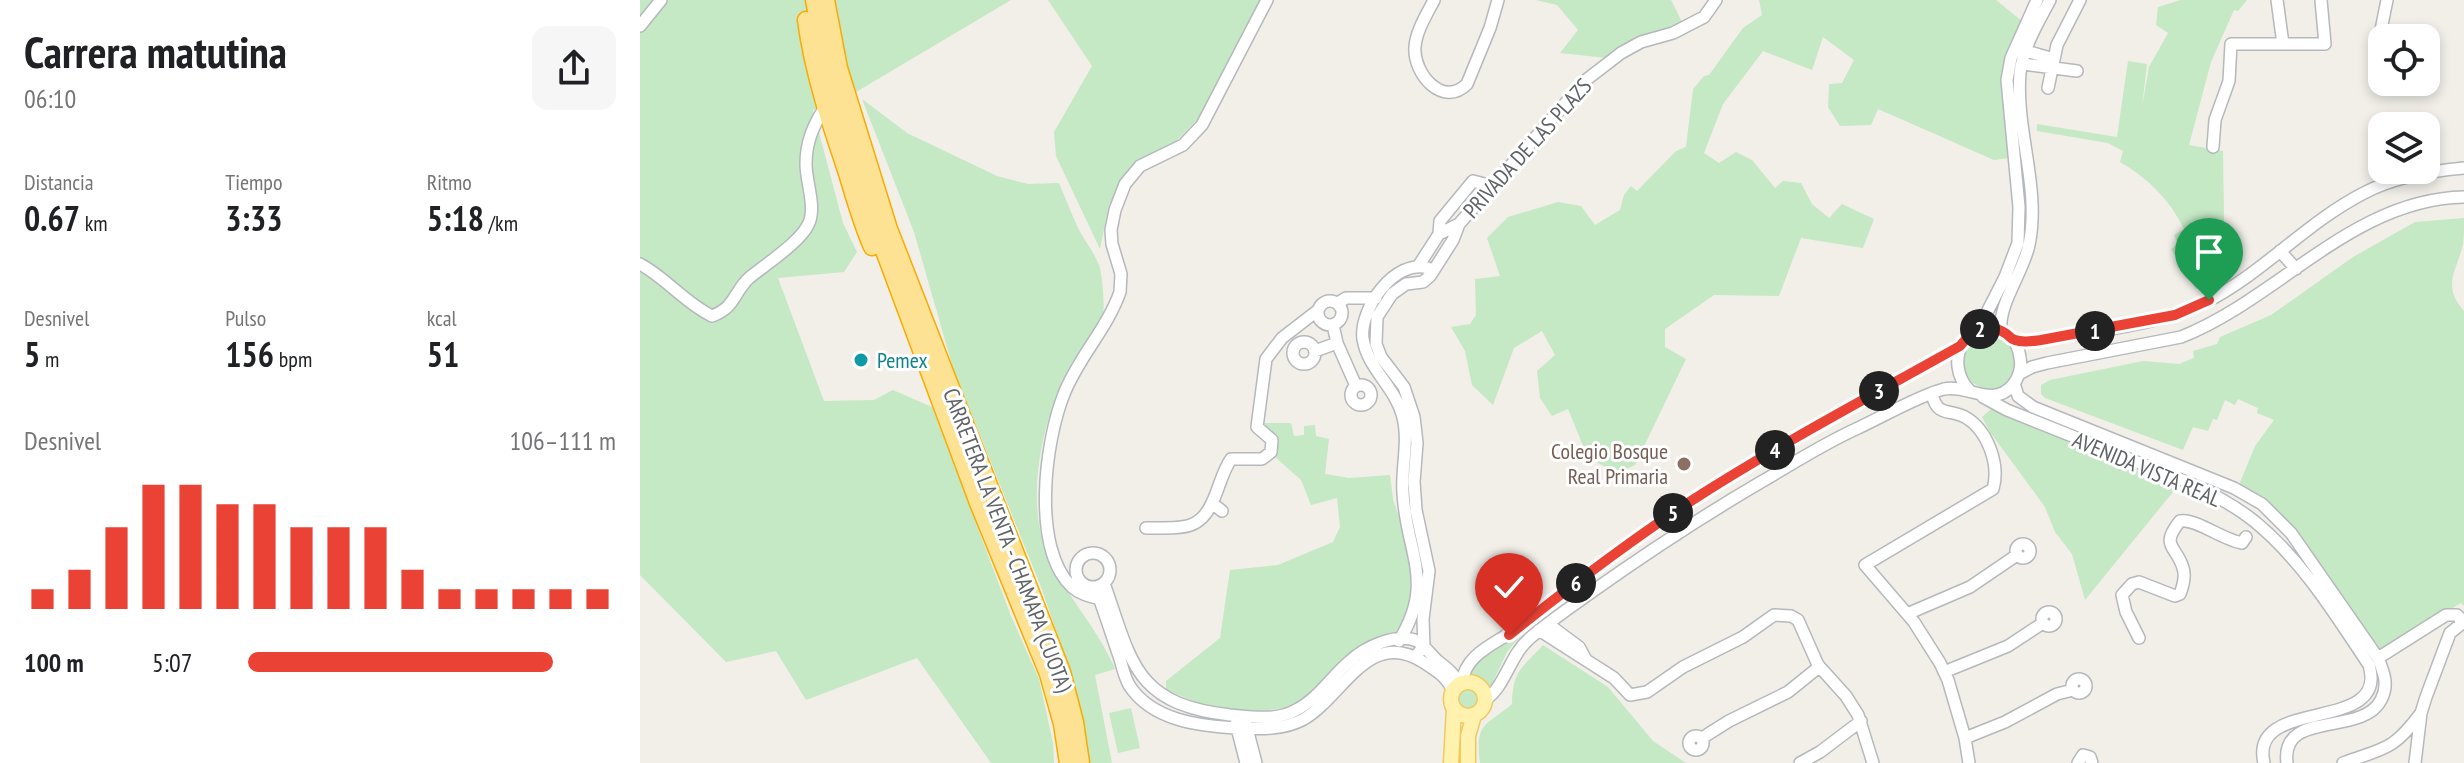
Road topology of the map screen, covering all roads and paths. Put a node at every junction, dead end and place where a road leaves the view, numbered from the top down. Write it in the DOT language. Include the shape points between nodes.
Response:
graph roads {
  1 [pos="661,0"];
  2 [pos="803,0"];
  3 [pos="814,0"];
  4 [pos="826,0"];
  5 [pos="1267,0"];
  6 [pos="1434,0"];
  7 [pos="1498,0"];
  8 [pos="1716,0"];
  9 [pos="2037,0"];
  10 [pos="2050,0"];
  11 [pos="2080,0"];
  12 [pos="2277,0"];
  13 [pos="2321,0"];
  14 [pos="2387,0"];
  15 [pos="2382,24"];
  16 [pos="640,26"];
  17 [pos="2283,44"];
  18 [pos="2026,51"];
  19 [pos="2053,63"];
  20 [pos="2023,64"];
  21 [pos="2077,71"];
  22 [pos="2048,88"];
  23 [pos="825,107"];
  24 [pos="2213,147"];
  25 [pos="2464,168"];
  26 [pos="1492,186"];
  27 [pos="2464,197"];
  28 [pos="1459,224"];
  29 [pos="1439,234"];
  30 [pos="1453,240"];
  31 [pos="2280,251"];
  32 [pos="640,264"];
  33 [pos="1419,265"];
  34 [pos="2296,269"];
  35 [pos="1430,276"];
  36 [pos="1376,298"];
  37 [pos="1340,309"];
  38 [pos="1365,316"];
  39 [pos="1324,320"];
  40 [pos="1978,330"];
  41 [pos="2001,331"];
  42 [pos="2013,339"];
  43 [pos="1337,343"];
  44 [pos="1960,346"];
  45 [pos="1315,351"];
  46 [pos="921,353"];
  47 [pos="2017,379"];
  48 [pos="1356,386"];
  49 [pos="1975,393"];
  50 [pos="1932,394"];
  51 [pos="1212,503"];
  52 [pos="1222,511"];
  53 [pos="1654,527"];
  54 [pos="1146,528"];
  55 [pos="2249,532"];
  56 [pos="1664,541"];
  57 [pos="2017,555"];
  58 [pos="2308,567"];
  59 [pos="2328,595"];
  60 [pos="1100,599"];
  61 [pos="1907,614"];
  62 [pos="2043,623"];
  63 [pos="1544,627"];
  64 [pos="2139,638"];
  65 [pos="1399,639"];
  66 [pos="1424,646"];
  67 [pos="1400,653"];
  68 [pos="1415,657"];
  69 [pos="2378,658"];
  70 [pos="1819,667"];
  71 [pos="1944,672"];
  72 [pos="1458,686"];
  73 [pos="2073,690"];
  74 [pos="1485,700"];
  75 [pos="1454,708"];
  76 [pos="2421,713"];
  77 [pos="1474,715"];
  78 [pos="2326,718"];
  79 [pos="1861,721"];
  80 [pos="1241,722"];
  81 [pos="1702,738"];
  82 [pos="1965,738"];
  83 [pos="1068,763"];
  84 [pos="1081,763"];
  85 [pos="1246,763"];
  86 [pos="1256,763"];
  87 [pos="1451,763"];
  88 [pos="1468,763"];
  89 [pos="1800,763"];
  90 [pos="1873,763"];
  91 [pos="1969,763"];
  92 [pos="2078,763"];
  93 [pos="2092,763"];
  94 [pos="2264,763"];
  95 [pos="2287,763"];
  96 [pos="2343,763"];
  97 [pos="2415,763"];
  1 -- 16 [label="street"];
  2 -- 23 [label="highway"];
  3 -- 46 [label="highway, CARRETERA LA VENTA - CHAMAPA (CUOTA)" via="827,69"];
  4 -- 84 [label="highway, CARRETERA LA VENTA - CHAMAPA (CUOTA)" via="839,68 885,217 1062,672"];
  5 -- 60 [label="street" via="1202,125 1183,145 1140,166 1125,184 1111,230 1120,292 1065,391 1055,423 1045,492 1050,541 1070,585"];
  6 -- 7 [label="street" via="1415,55 1433,86 1450,93 1467,84"];
  8 -- 26 [label="street, PRIVADA DE LAS PLAZS" via="1704,17 1641,42 1586,80"];
  9 -- 40 [label="street" via="2007,80 2018,243"];
  10 -- 18 [label="street"];
  11 -- 19 [label="street"];
  12 -- 17 [label="street"];
  13 -- 17 [label="street" via="2325,44"];
  14 -- 15 [label="street"];
  17 -- 24 [label="street" via="2231,44 2229,81 2215,120"];
  18 -- 19 [label="street"];
  18 -- 20 [label="street"];
  19 -- 20 [label="street"];
  19 -- 21 [label="street"];
  19 -- 22 [label="street"];
  20 -- 41 [label="street" via="2029,244 2002,310"];
  23 -- 32 [label="street" via="810,131 806,165 811,221 800,238 746,281 724,311 712,316 701,310"];
  23 -- 46 [label="highway" via="862,225"];
  25 -- 31 [label="street" via="2392,181 2363,193"];
  26 -- 28 [label="street, PRIVADA DE LAS PLAZS"];
  26 -- 29 [label="street" via="1473,181 1440,221"];
  27 -- 34 [label="street" via="2406,207 2375,219"];
  28 -- 29 [label="street, PRIVADA DE LAS PLAZS"];
  28 -- 30 [label="street, PRIVADA DE LAS PLAZS"];
  29 -- 30 [label="street, PRIVADA DE LAS PLAZS"];
  29 -- 33 [label="street"];
  30 -- 35 [label="street, PRIVADA DE LAS PLAZS"];
  31 -- 34 [label="street"];
  31 -- 42 [label="street" via="2246,278 2175,315 2041,340"];
  33 -- 35 [label="street" via="1428,268"];
  33 -- 36 [label="street" via="1402,270"];
  34 -- 47 [label="street" via="2181,337 2047,363"];
  35 -- 66 [label="street" via="1392,294 1377,317 1376,344 1404,387 1414,417 1416,510 1429,571"];
  36 -- 37 [label="street" via="1346,298"];
  36 -- 38 [label="street"];
  37 -- 38 [label="street"];
  37 -- 39 [label="street" via="1339,321"];
  37 -- 39 [label="street" via="1327,301 1321,305"];
  38 -- 65 [label="street" via="1363,340 1370,363 1395,396 1406,439 1403,495 1417,597"];
  39 -- 43 [label="street"];
  39 -- 51 [label="street" via="1299,323 1266,359 1257,427 1272,440 1271,452 1262,459 1231,459"];
  40 -- 41 [label="street"];
  40 -- 44 [label="street"];
  41 -- 42 [label="street"];
  42 -- 47 [label="street" via="2021,361"];
  43 -- 45 [label="street"];
  43 -- 48 [label="street"];
  44 -- 49 [label="street" via="1959,377"];
  44 -- 53 [label="street" via="1762,458"];
  46 -- 83 [label="highway, CARRETERA LA VENTA - CHAMAPA (CUOTA)" via="1048,674"];
  47 -- 49 [label="street" via="2001,394"];
  47 -- 58 [label="street, AVENIDA VISTA REAL" via="2018,396 2033,407 2247,494 2278,519"];
  49 -- 50 [label="street" via="1955,388"];
  49 -- 55 [label="street, AVENIDA VISTA REAL" via="2218,496"];
  50 -- 56 [label="street" via="1843,435"];
  50 -- 61 [label="street" via="1945,413 1963,416 1980,429 1997,475 1993,489 1865,565"];
  51 -- 52 [label="street"];
  51 -- 54 [label="street" via="1194,525"];
  53 -- 56 [label="street"];
  53 -- 72 [label="street" via="1474,657"];
  55 -- 58 [label="street, AVENIDA VISTA REAL"];
  55 -- 64 [label="street" via="2238,543 2196,522 2180,521 2171,535 2171,548 2183,568 2180,594 2164,594 2139,582 2122,595"];
  56 -- 63 [label="street"];
  57 -- 61 [label="street" via="1970,587"];
  58 -- 59 [label="street, AVENIDA VISTA REAL"];
  59 -- 69 [label="street, AVENIDA VISTA REAL"];
  59 -- 78 [label="street, AVENIDA VISTA REAL" via="2371,675 2365,696"];
  60 -- 80 [label="street" via="1138,695 1173,718 1204,726"];
  60 -- 80 [label="street" via="1100,585 1134,667 1154,690 1178,704"];
  61 -- 71 [label="street"];
  62 -- 71 [label="street" via="2008,646"];
  63 -- 70 [label="street" via="1630,695 1647,692 1774,615 1798,620"];
  63 -- 74 [label="street" via="1519,649"];
  65 -- 66 [label="street"];
  65 -- 67 [label="street"];
  65 -- 80 [label="street" via="1357,655 1311,701 1290,714"];
  66 -- 68 [label="street"];
  66 -- 72 [label="street" via="1453,673"];
  67 -- 68 [label="street"];
  67 -- 80 [label="street" via="1364,663 1302,720 1277,727"];
  68 -- 72 [label="street"];
  69 -- 76 [label="street" via="2446,615 2461,619 2450,633"];
  69 -- 78 [label="street, AVENIDA VISTA REAL" via="2386,684 2379,704 2362,718"];
  70 -- 79 [label="street"];
  70 -- 81 [label="street" via="1788,692"];
  71 -- 82 [label="street"];
  72 -- 74 [label="main road" via="1472,682 1481,687"];
  72 -- 75 [label="main road" via="1451,699"];
  73 -- 82 [label="street"];
  74 -- 77 [label="main road"];
  75 -- 77 [label="main road"];
  75 -- 87 [label="main road"];
  76 -- 96 [label="street" via="2399,740"];
  76 -- 97 [label="street"];
  77 -- 88 [label="main road"];
  78 -- 94 [label="street, AVENIDA VISTA REAL" via="2291,721 2270,734 2262,749"];
  78 -- 95 [label="street, AVENIDA VISTA REAL" via="2289,744"];
  79 -- 89 [label="street"];
  79 -- 90 [label="street"];
  80 -- 85 [label="street"];
  80 -- 86 [label="street"];
  82 -- 91 [label="street"];
  92 -- 93 [label="street" via="2087,755"];
}
